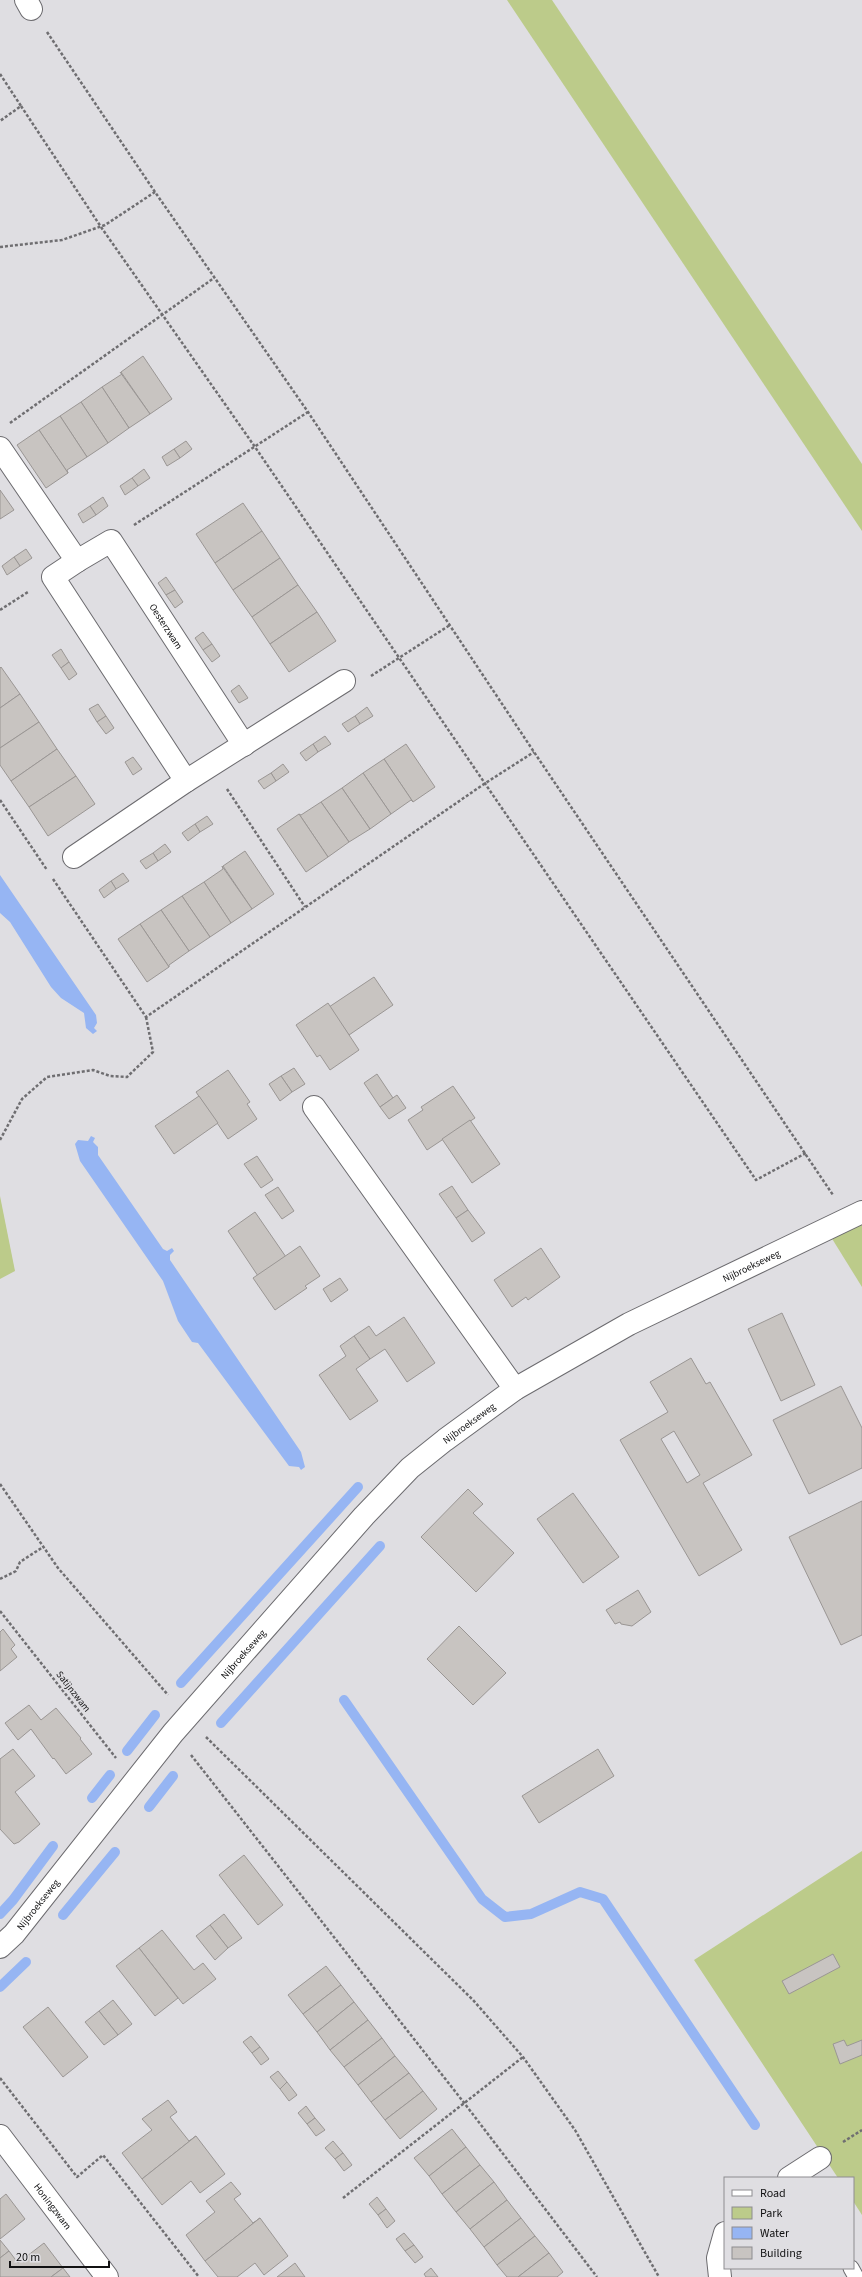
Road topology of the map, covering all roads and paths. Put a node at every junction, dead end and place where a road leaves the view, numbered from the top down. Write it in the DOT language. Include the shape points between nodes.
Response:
graph roads {
  1 [pos="28,4"];
  2 [pos="0,74"];
  3 [pos="21,106"];
  4 [pos="0,121"];
  5 [pos="155,192"];
  6 [pos="101,227"];
  7 [pos="0,247"];
  8 [pos="214,278"];
  9 [pos="162,314"];
  10 [pos="308,412"];
  11 [pos="6,425"];
  12 [pos="0,448"];
  13 [pos="255,448"];
  14 [pos="110,541"];
  15 [pos="77,561"];
  16 [pos="53,577"];
  17 [pos="0,610"];
  18 [pos="450,625"];
  19 [pos="398,660"];
  20 [pos="344,681"];
  21 [pos="244,744"];
  22 [pos="534,752"];
  23 [pos="211,765"];
  24 [pos="186,781"];
  25 [pos="484,784"];
  26 [pos="0,800"];
  27 [pos="74,857"];
  28 [pos="305,907"];
  29 [pos="146,1017"];
  30 [pos="314,1106"];
  31 [pos="0,1140"];
  32 [pos="806,1153"];
  33 [pos="855,1215"];
  34 [pos="515,1389"];
  35 [pos="0,1484"];
  36 [pos="43,1547"];
  37 [pos="0,1579"];
  38 [pos="0,1611"];
  39 [pos="180,1726"];
  40 [pos="135,1782"];
  41 [pos="0,1947"];
  42 [pos="523,2057"];
  43 [pos="0,2078"];
  44 [pos="464,2104"];
  45 [pos="0,2136"];
  46 [pos="820,2158"];
  47 [pos="792,2177"];
  48 [pos="343,2198"];
  49 [pos="724,2237"];
  50 [pos="107,2277"];
  51 [pos="199,2277"];
  52 [pos="597,2277"];
  53 [pos="659,2277"];
  54 [pos="720,2277"];
  1 -- 5 [label="path"];
  2 -- 3 [label="path"];
  3 -- 4 [label="path"];
  3 -- 6 [label="path"];
  5 -- 6 [label="path"];
  5 -- 8 [label="path"];
  6 -- 7 [label="path" via="62,240"];
  6 -- 9 [label="path"];
  8 -- 9 [label="path"];
  8 -- 10 [label="path"];
  9 -- 11 [label="path"];
  9 -- 13 [label="path"];
  10 -- 13 [label="path"];
  10 -- 18 [label="path"];
  12 -- 15 [label="street"];
  13 -- 14 [label="path"];
  13 -- 19 [label="path"];
  14 -- 15 [label="street"];
  14 -- 21 [label="street, Oesterzwam"];
  15 -- 16 [label="street"];
  16 -- 17 [label="path"];
  16 -- 24 [label="street"];
  18 -- 19 [label="path"];
  18 -- 22 [label="path"];
  19 -- 20 [label="path" via="362,681"];
  19 -- 25 [label="path"];
  20 -- 21 [label="street"];
  21 -- 23 [label="street"];
  22 -- 25 [label="path"];
  22 -- 32 [label="path"];
  23 -- 24 [label="street"];
  23 -- 28 [label="path"];
  24 -- 27 [label="street"];
  25 -- 28 [label="path"];
  25 -- 32 [label="path" via="756,1180"];
  26 -- 29 [label="path"];
  28 -- 29 [label="path"];
  29 -- 31 [label="path" via="153,1052 127,1077 110,1076 93,1070 47,1077 22,1099"];
  30 -- 34 [label="street"];
  32 -- 33 [label="path"];
  33 -- 34 [label="street, Nijbroekseweg" via="629,1324"];
  34 -- 39 [label="street, Nijbroekseweg" via="410,1468 364,1516"];
  35 -- 36 [label="path"];
  36 -- 37 [label="path" via="20,1562 16,1571"];
  36 -- 39 [label="path"];
  38 -- 40 [label="path, Satijnzwam"];
  39 -- 40 [label="street, Nijbroekseweg"];
  39 -- 42 [label="path" via="473,2000"];
  39 -- 44 [label="path"];
  40 -- 41 [label="street, Nijbroekseweg" via="14,1934"];
  42 -- 44 [label="path"];
  42 -- 53 [label="path" via="576,2130"];
  43 -- 51 [label="path" via="76,2177 103,2155"];
  44 -- 48 [label="path"];
  44 -- 52 [label="path"];
  45 -- 50 [label="street, Honingzwam"];
  46 -- 47 [label="street"];
  49 -- 54 [label="street" via="718,2258"];
}
